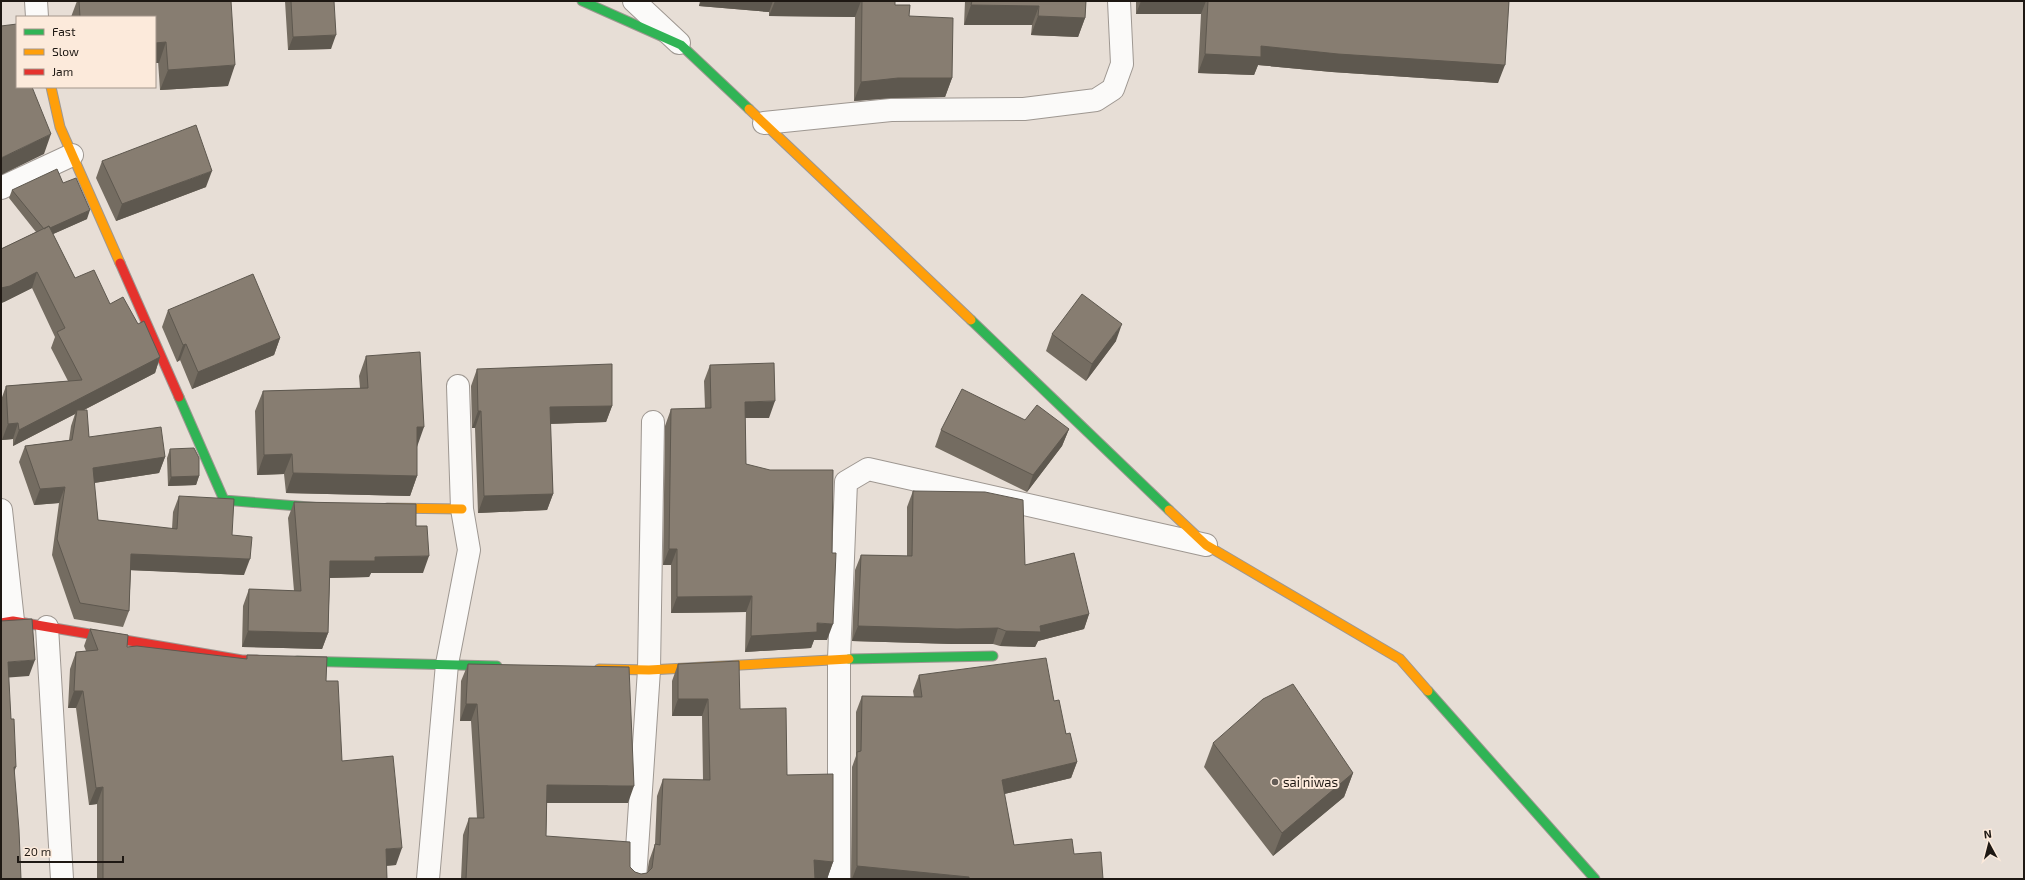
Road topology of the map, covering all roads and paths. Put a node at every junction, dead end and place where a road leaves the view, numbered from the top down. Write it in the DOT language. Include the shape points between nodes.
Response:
graph roads {
  1 [pos="36,1"];
  2 [pos="582,1"];
  3 [pos="634,1"];
  4 [pos="1119,1"];
  5 [pos="37,16"];
  6 [pos="681,45"];
  7 [pos="51,88"];
  8 [pos="764,123"];
  9 [pos="72,155"];
  10 [pos="1,188"];
  11 [pos="458,386"];
  12 [pos="653,422"];
  13 [pos="331,508"];
  14 [pos="377,508"];
  15 [pos="462,509"];
  16 [pos="1,510"];
  17 [pos="1206,545"];
  18 [pos="7,622"];
  19 [pos="47,627"];
  20 [pos="994,656"];
  21 [pos="839,659"];
  22 [pos="266,660"];
  23 [pos="290,661"];
  24 [pos="447,664"];
  25 [pos="509,666"];
  26 [pos="587,668"];
  27 [pos="649,670"];
  28 [pos="62,879"];
  29 [pos="428,879"];
  30 [pos="635,879"];
  31 [pos="838,879"];
  32 [pos="1595,879"];
  1 -- 5 [label="street"];
  2 -- 6 [label="street"];
  3 -- 6 [label="street"];
  4 -- 8 [label="street" via="1122,64 1113,89 1096,100 1024,109 891,110"];
  6 -- 8 [label="street"];
  7 -- 9 [label="street" via="60,127"];
  8 -- 17 [label="street"];
  9 -- 10 [label="street"];
  9 -- 13 [label="street" via="224,500"];
  11 -- 15 [label="street"];
  12 -- 27 [label="street"];
  14 -- 15 [label="street"];
  15 -- 24 [label="street" via="470,550"];
  16 -- 18 [label="street"];
  17 -- 21 [label="street" via="868,469 846,482"];
  17 -- 32 [label="street" via="1400,659"];
  18 -- 19 [label="street"];
  19 -- 22 [label="street" via="242,660"];
  19 -- 28 [label="street"];
  20 -- 21 [label="street"];
  21 -- 27 [label="street"];
  21 -- 31 [label="street"];
  23 -- 24 [label="street"];
  24 -- 25 [label="street"];
  24 -- 29 [label="street"];
  26 -- 27 [label="street"];
  27 -- 30 [label="street"];
}
